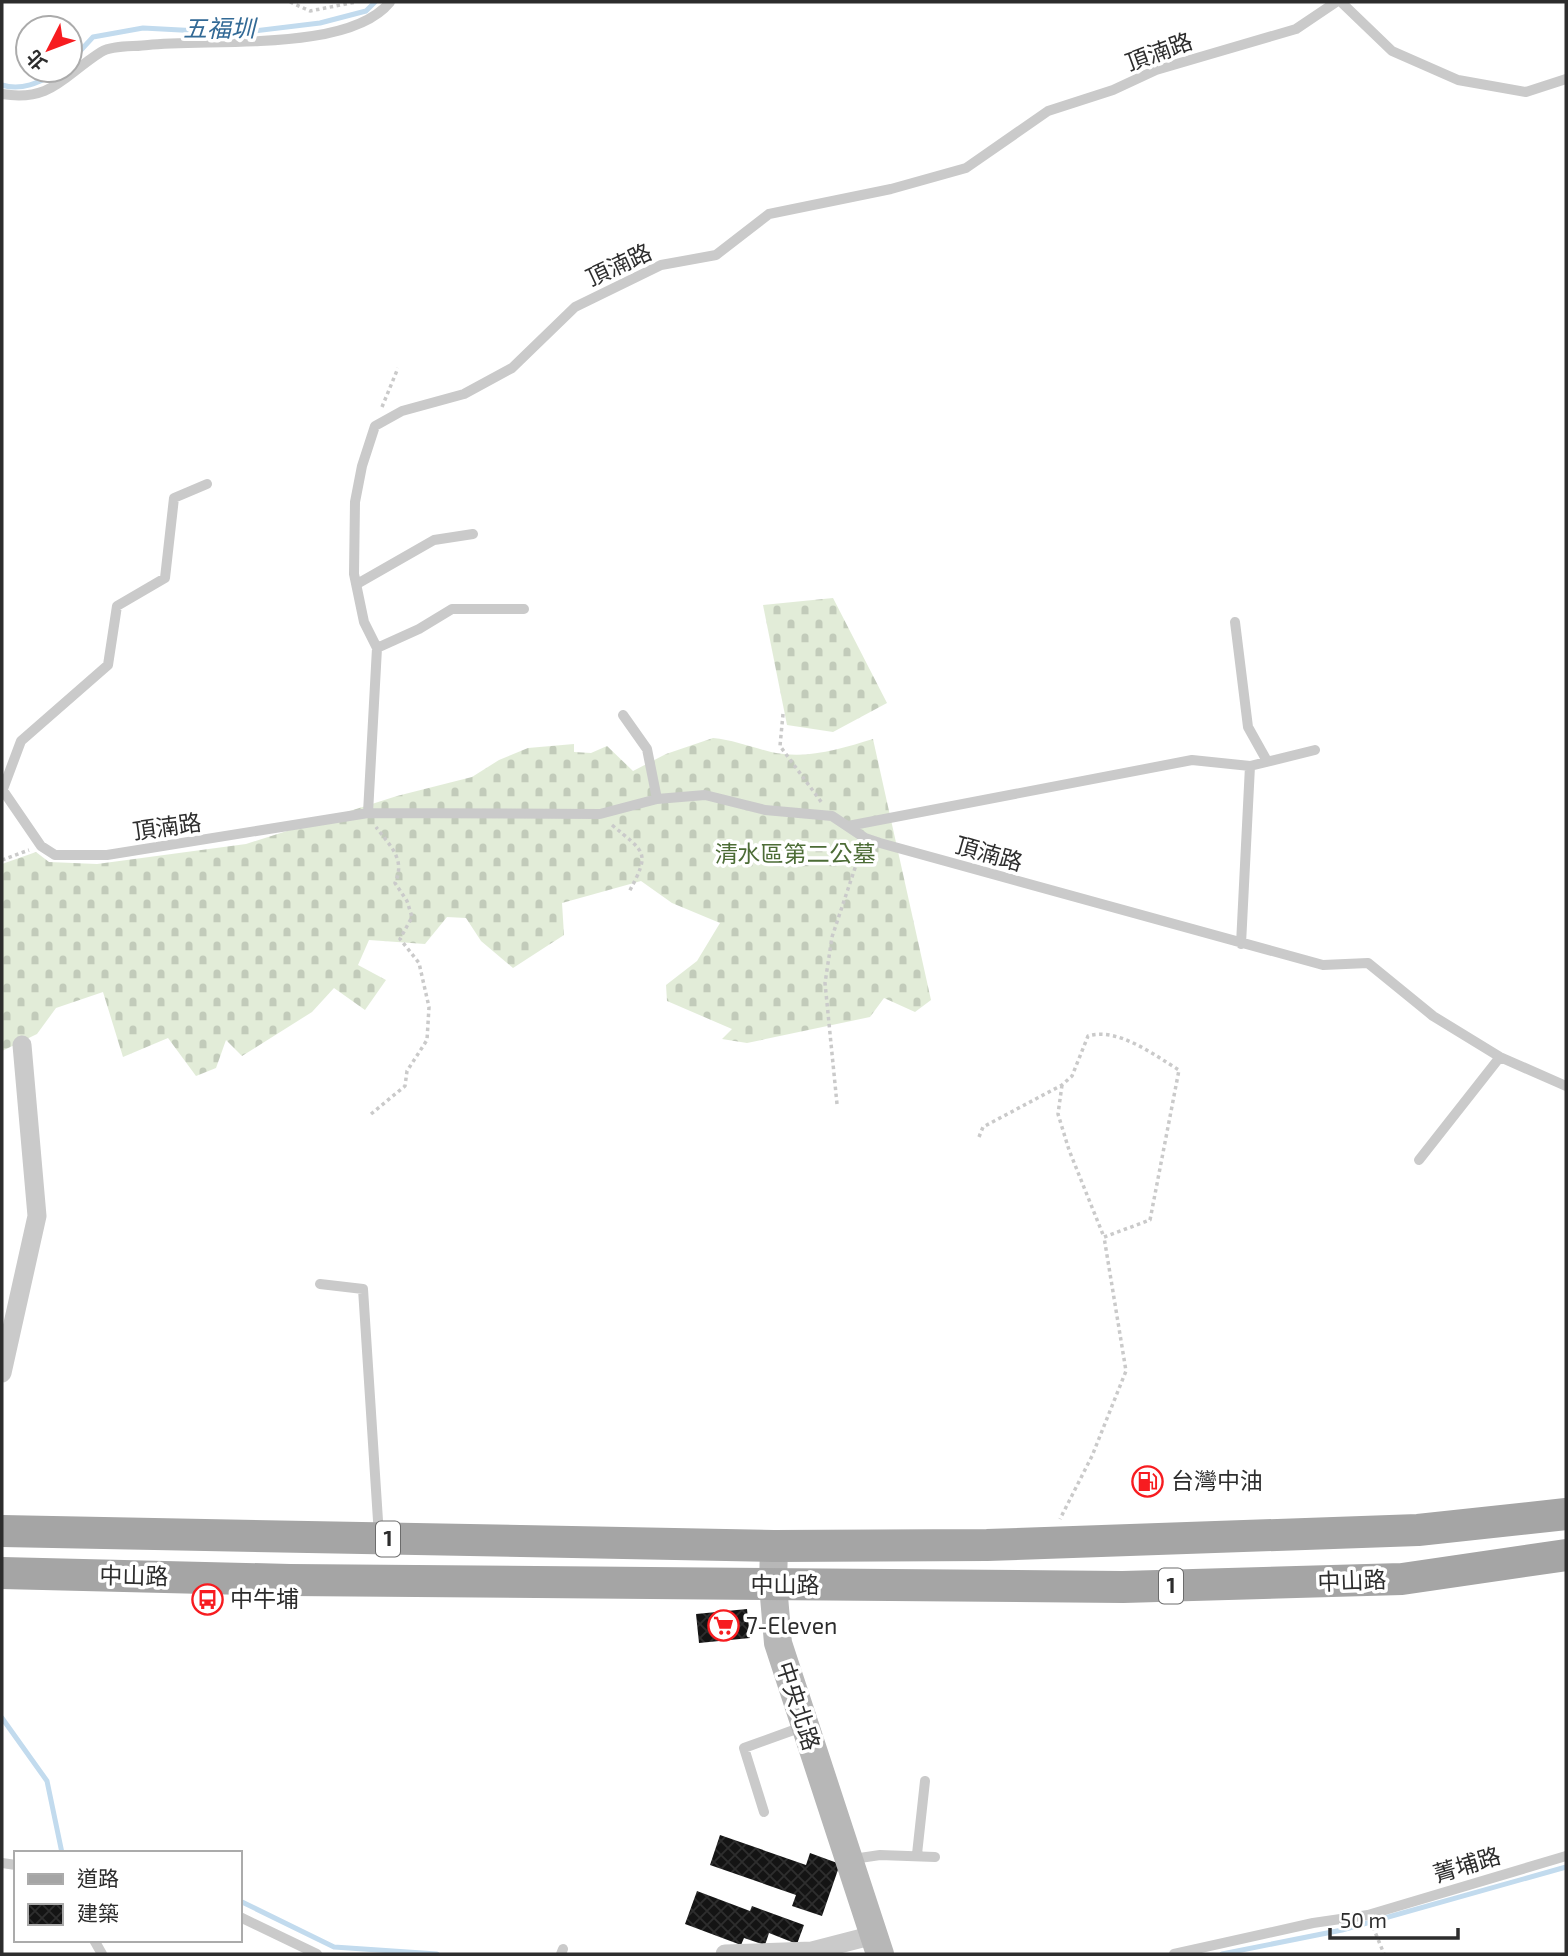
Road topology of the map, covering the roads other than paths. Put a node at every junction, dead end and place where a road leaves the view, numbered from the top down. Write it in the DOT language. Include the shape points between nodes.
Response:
graph roads {
  1 [pos="390,2"];
  2 [pos="1339,2"];
  3 [pos="1566,79"];
  4 [pos="2,94"];
  5 [pos="206,484"];
  6 [pos="473,534"];
  7 [pos="357,584"];
  8 [pos="524,609"];
  9 [pos="1235,622"];
  10 [pos="377,648"];
  11 [pos="623,715"];
  12 [pos="1315,750"];
  13 [pos="1268,761"];
  14 [pos="1250,766"];
  15 [pos="2,789"];
  16 [pos="657,799"];
  17 [pos="368,813"];
  18 [pos="848,826"];
  19 [pos="1241,944"];
  20 [pos="22,1045"];
  21 [pos="1500,1057"];
  22 [pos="1566,1086"];
  23 [pos="1419,1160"];
  24 [pos="320,1284"];
  25 [pos="2,1373"];
  26 [pos="1566,1514"];
  27 [pos="2,1531"];
  28 [pos="379,1539"];
  29 [pos="774,1546"];
  30 [pos="1566,1555"];
  31 [pos="2,1573"];
  32 [pos="773,1585"];
  33 [pos="804,1726"];
  34 [pos="925,1781"];
  35 [pos="764,1812"];
  36 [pos="916,1854"];
  37 [pos="1566,1856"];
  38 [pos="935,1857"];
  39 [pos="849,1860"];
  40 [pos="242,1918"];
  41 [pos="877,1944"];
  42 [pos="317,1954"];
  43 [pos="725,1954"];
  44 [pos="1174,1954"];
  1 -- 4 [label="lane" via="356,27 296,37 174,42 103,51 48,91 25,97"];
  2 -- 3 [label="lane, 頂湳路" via="1392,51 1458,80 1527,92"];
  2 -- 7 [label="lane, 頂湳路" via="1296,29 1156,70 1048,111 966,168 769,214 716,255 661,264 575,307 512,368 464,394 402,411 375,426 355,502"];
  5 -- 15 [label="lane" via="174,498 165,578 117,606 108,665 21,741"];
  6 -- 7 [label="lane" via="435,540"];
  7 -- 10 [label="lane" via="364,622"];
  8 -- 10 [label="lane" via="452,609"];
  9 -- 13 [label="lane" via="1248,727"];
  10 -- 17 [label="lane"];
  11 -- 16 [label="lane" via="647,749"];
  12 -- 13 [label="lane"];
  13 -- 14 [label="lane"];
  14 -- 18 [label="lane" via="1192,760"];
  14 -- 19 [label="lane"];
  15 -- 17 [label="lane, 頂湳路" via="41,846 55,855 107,855"];
  16 -- 17 [label="lane, 頂湳路" via="600,814"];
  16 -- 18 [label="lane, 頂湳路" via="705,795 765,810 832,816"];
  18 -- 19 [label="lane, 頂湳路" via="864,838"];
  19 -- 21 [label="lane, 頂湳路" via="1323,965 1368,963 1433,1016"];
  20 -- 25 [label="street" via="37,1216"];
  21 -- 22 [label="lane, 頂湳路"];
  21 -- 23 [label="lane"];
  24 -- 28 [label="lane" via="363,1289"];
  26 -- 29 [label="main road, 中山路 / 1" via="1418,1530 1046,1545"];
  27 -- 28 [label="main road, 中山路 / 1"];
  28 -- 29 [label="main road, 中山路 / 1"];
  29 -- 32 [label="street, 中央北路"];
  30 -- 32 [label="main road, 中山路 / 1" via="1402,1579 1123,1587"];
  31 -- 32 [label="main road, 中山路 / 1"];
  32 -- 33 [label="street, 中央北路" via="778,1643"];
  33 -- 35 [label="lane" via="744,1748"];
  33 -- 39 [label="street, 中央北路"];
  34 -- 36 [label="lane"];
  36 -- 38 [label="lane"];
  36 -- 39 [label="lane"];
  37 -- 44 [label="lane, 菁埔路" via="1368,1915"];
  39 -- 41 [label="street, 中央北路"];
  40 -- 42 [label="lane"];
  41 -- 43 [label="street"];
}
